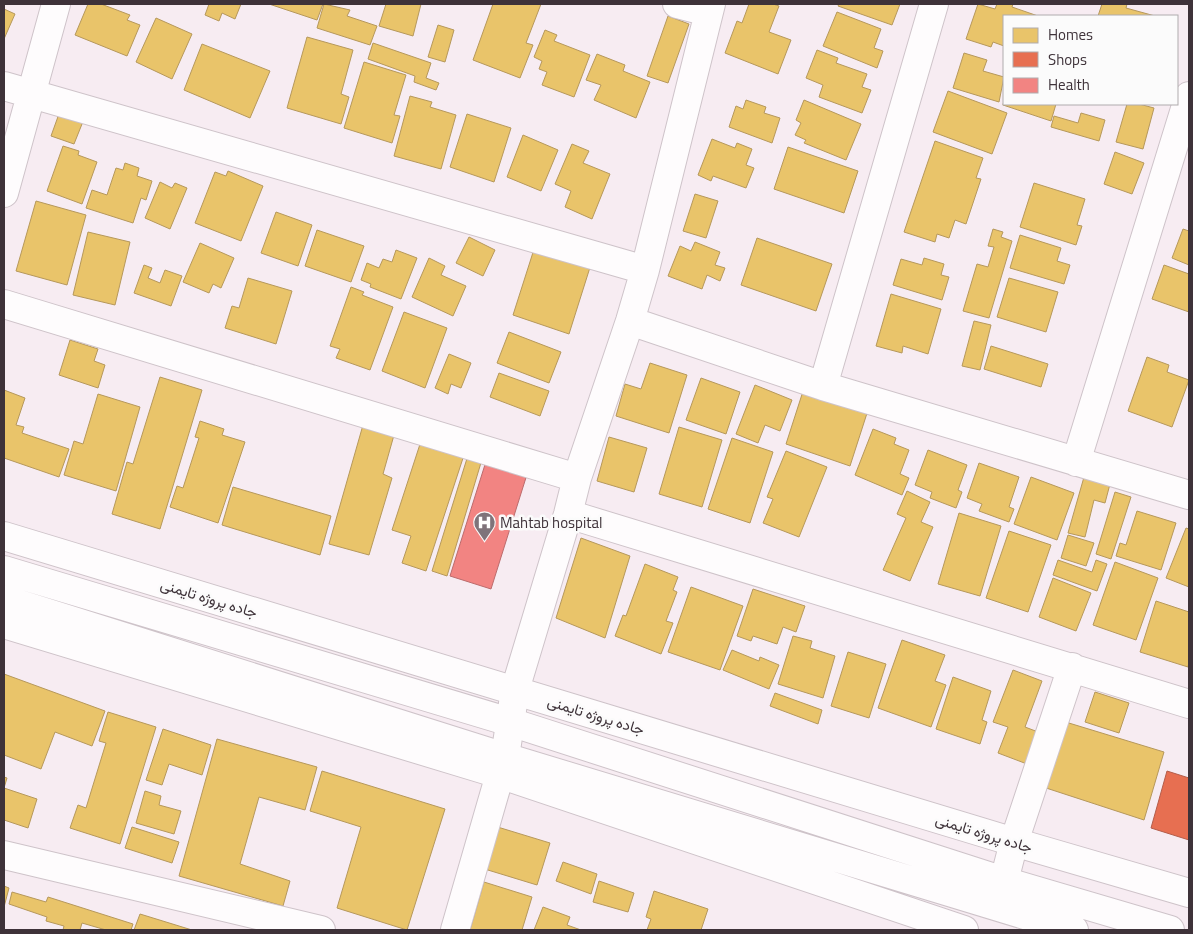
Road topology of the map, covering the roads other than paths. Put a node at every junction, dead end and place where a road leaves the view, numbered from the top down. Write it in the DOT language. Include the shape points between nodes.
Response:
graph roads {
  1 [pos="56,4"];
  2 [pos="677,4"];
  3 [pos="934,4"];
  4 [pos="710,8"];
  5 [pos="4,86"];
  6 [pos="31,95"];
  7 [pos="1189,96"];
  8 [pos="4,193"];
  9 [pos="645,270"];
  10 [pos="4,304"];
  11 [pos="630,321"];
  12 [pos="823,386"];
  13 [pos="1076,462"];
  14 [pos="577,478"];
  15 [pos="1189,495"];
  16 [pos="568,514"];
  17 [pos="4,536"];
  18 [pos="4,570"];
  19 [pos="4,599"];
  20 [pos="4,624"];
  21 [pos="1072,667"];
  22 [pos="515,690"];
  23 [pos="1189,704"];
  24 [pos="510,722"];
  25 [pos="502,766"];
  26 [pos="1014,842"];
  27 [pos="4,855"];
  28 [pos="1004,881"];
  29 [pos="1189,893"];
  30 [pos="1032,924"];
  31 [pos="321,930"];
  32 [pos="455,930"];
  33 [pos="964,930"];
  34 [pos="1074,930"];
  35 [pos="1170,930"];
  1 -- 6 [label="street"];
  2 -- 4 [label="street"];
  3 -- 12 [label="street"];
  4 -- 9 [label="street"];
  5 -- 6 [label="street"];
  6 -- 8 [label="street"];
  6 -- 9 [label="street"];
  7 -- 13 [label="street"];
  9 -- 11 [label="street"];
  10 -- 14 [label="street"];
  11 -- 12 [label="street"];
  11 -- 14 [label="street"];
  12 -- 13 [label="street"];
  13 -- 15 [label="street"];
  14 -- 16 [label="street"];
  16 -- 21 [label="street"];
  16 -- 22 [label="street"];
  17 -- 22 [label="street, جاده پروژه تایمنی"];
  18 -- 24 [label="street"];
  19 -- 25 [label="street"];
  20 -- 25 [label="street"];
  21 -- 23 [label="street"];
  21 -- 26 [label="street"];
  22 -- 24 [label="street"];
  22 -- 26 [label="street, جاده پروژه تایمنی"];
  24 -- 25 [label="street"];
  24 -- 28 [label="street"];
  25 -- 30 [label="street"];
  25 -- 32 [label="street"];
  25 -- 33 [label="street"];
  26 -- 28 [label="street"];
  26 -- 29 [label="street, جاده پروژه تایمنی"];
  27 -- 31 [label="street"];
  28 -- 35 [label="street"];
  30 -- 34 [label="street"];
}
